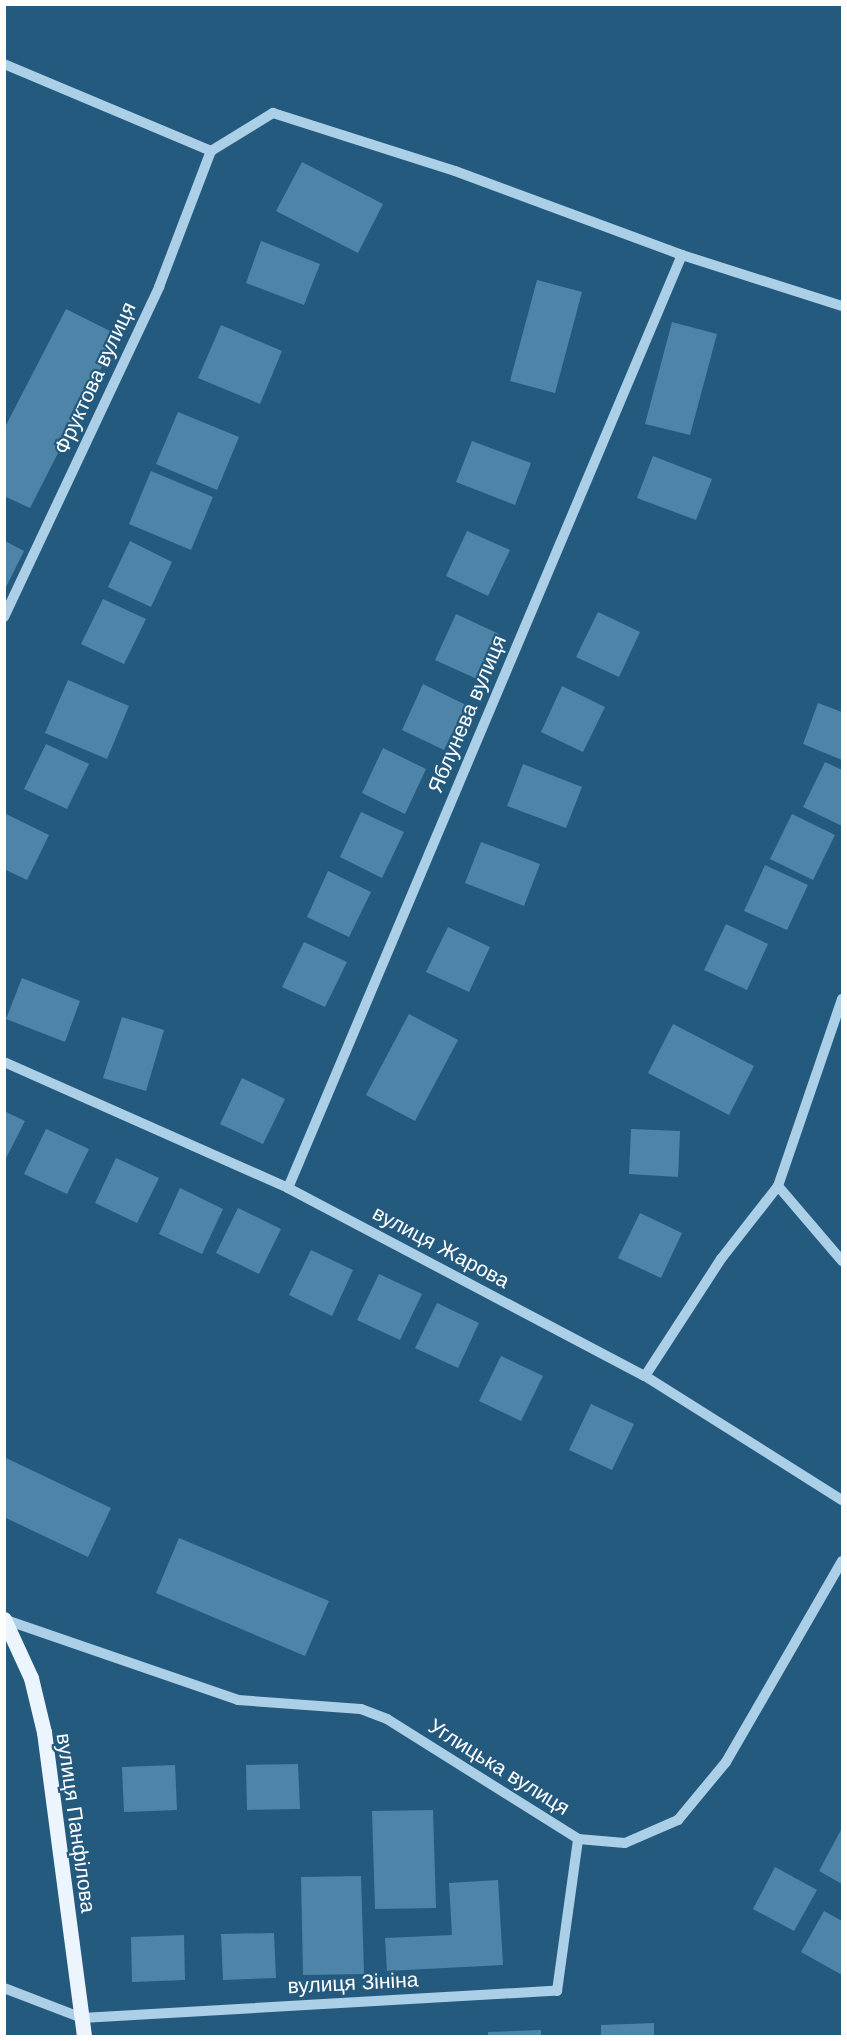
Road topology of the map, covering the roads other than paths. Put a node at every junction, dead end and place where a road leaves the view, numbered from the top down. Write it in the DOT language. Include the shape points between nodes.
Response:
graph roads {
  1 [pos="4,64"];
  2 [pos="211,151"];
  3 [pos="682,255"];
  4 [pos="843,306"];
  5 [pos="4,617"];
  6 [pos="843,999"];
  7 [pos="4,1062"];
  8 [pos="778,1186"];
  9 [pos="288,1188"];
  10 [pos="843,1261"];
  11 [pos="645,1376"];
  12 [pos="843,1500"];
  13 [pos="843,1561"];
  14 [pos="5,1619"];
  15 [pos="578,1839"];
  16 [pos="4,1988"];
  17 [pos="81,2018"];
  18 [pos="84,2037"];
  1 -- 2 [label="street"];
  2 -- 3 [label="street" via="273,113 455,171"];
  2 -- 5 [label="street, Фруктова вулиця" via="159,287"];
  3 -- 4 [label="street"];
  3 -- 9 [label="street, Яблунева вулиця"];
  6 -- 8 [label="street"];
  7 -- 9 [label="street, вулиця Жарова"];
  8 -- 10 [label="street"];
  8 -- 11 [label="street" via="721,1259"];
  9 -- 11 [label="street, вулиця Жарова"];
  11 -- 12 [label="street, вулиця Жарова"];
  13 -- 15 [label="street, Углицька вулиця" via="726,1762 678,1820 625,1842"];
  14 -- 15 [label="street, Углицька вулиця" via="238,1700 349,1708 387,1719"];
  14 -- 17 [label="main road, вулиця Панфілова" via="31,1678 44,1732"];
  15 -- 17 [label="street, вулиця Зініна" via="556,1991"];
  16 -- 17 [label="street, вулиця Зініна"];
  17 -- 18 [label="main road, вулиця Панфілова"];
}
